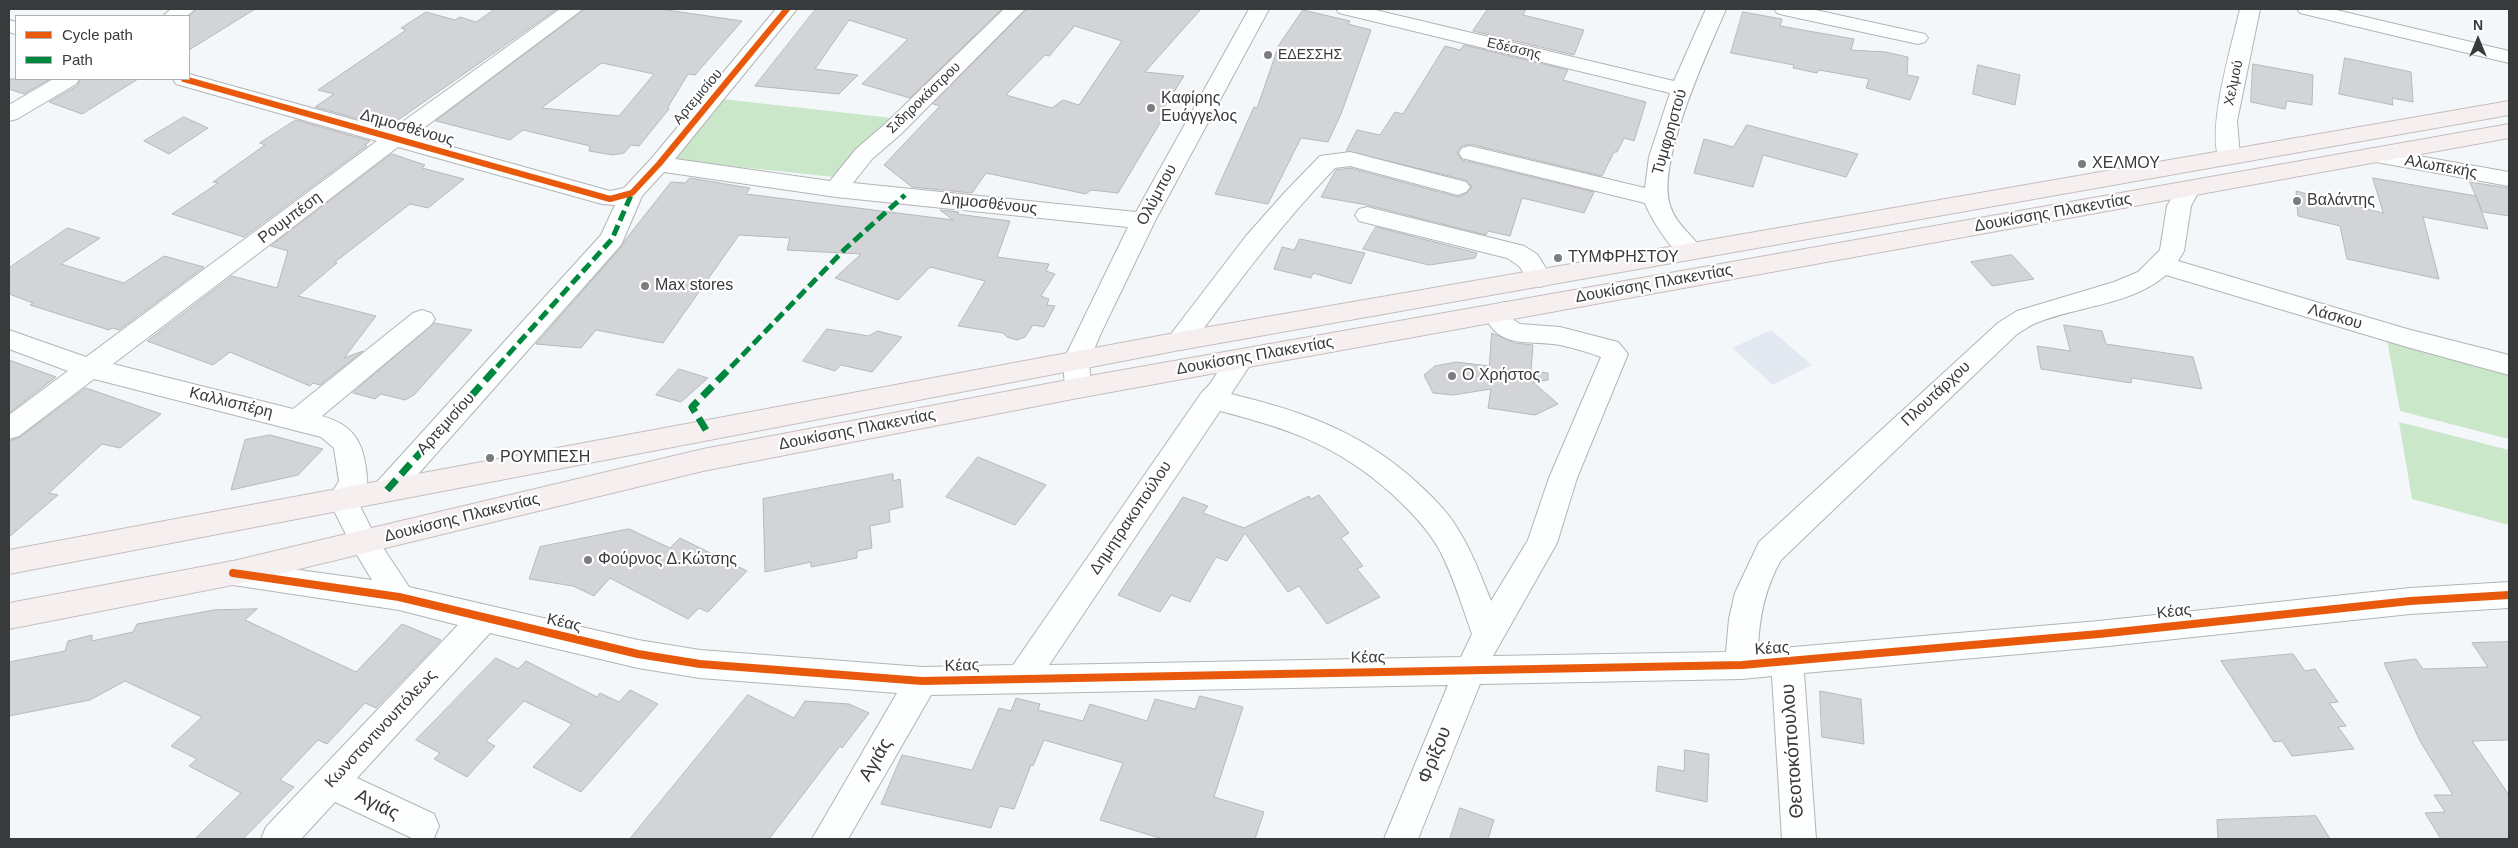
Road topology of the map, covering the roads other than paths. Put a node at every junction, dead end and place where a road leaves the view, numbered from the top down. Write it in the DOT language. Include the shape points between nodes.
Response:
graph roads {
  1 [pos="185,9"];
  2 [pos="573,9"];
  3 [pos="787,9"];
  4 [pos="1015,9"];
  5 [pos="1259,9"];
  6 [pos="1346,9"];
  7 [pos="1716,9"];
  8 [pos="1784,9"];
  9 [pos="2250,9"];
  10 [pos="2307,9"];
  11 [pos="174,15"];
  12 [pos="1918,38"];
  13 [pos="2509,57"];
  14 [pos="66,80"];
  15 [pos="188,80"];
  16 [pos="1682,89"];
  17 [pos="2509,108"];
  18 [pos="9,114"];
  19 [pos="2509,131"];
  20 [pos="394,139"];
  21 [pos="1470,154"];
  22 [pos="2373,155"];
  23 [pos="2229,157"];
  24 [pos="659,164"];
  25 [pos="2509,178"];
  26 [pos="1458,187"];
  27 [pos="836,189"];
  28 [pos="2188,189"];
  29 [pos="628,195"];
  30 [pos="1656,198"];
  31 [pos="1367,215"];
  32 [pos="1143,221"];
  33 [pos="1691,252"];
  34 [pos="2162,265"];
  35 [pos="1540,278"];
  36 [pos="1504,311"];
  37 [pos="422,319"];
  38 [pos="9,338"];
  39 [pos="1180,341"];
  40 [pos="1241,359"];
  41 [pos="2509,365"];
  42 [pos="89,368"];
  43 [pos="1077,374"];
  44 [pos="1212,399"];
  45 [pos="299,420"];
  46 [pos="9,429"];
  47 [pos="387,490"];
  48 [pos="342,499"];
  49 [pos="364,542"];
  50 [pos="9,562"];
  51 [pos="233,573"];
  52 [pos="2509,595"];
  53 [pos="399,596"];
  54 [pos="9,616"];
  55 [pos="484,619"];
  56 [pos="1488,634"];
  57 [pos="1786,662"];
  58 [pos="1742,665"];
  59 [pos="1470,670"];
  60 [pos="1022,678"];
  61 [pos="922,680"];
  62 [pos="331,783"];
  63 [pos="422,826"];
  64 [pos="278,839"];
  65 [pos="829,839"];
  66 [pos="1400,839"];
  67 [pos="1799,839"];
  1 -- 11 [label="street"];
  2 -- 20 [label="street, Ρουμπέση"];
  3 -- 24 [label="street, Αρτεμισίου"];
  4 -- 27 [label="street, Σιδηροκάστρου" via="864,154"];
  5 -- 32 [label="street, Ολύμπου"];
  6 -- 16 [label="street, Εδέσσης"];
  7 -- 16 [label="street, Τυμφρηστού"];
  8 -- 12 [label="street"];
  9 -- 23 [label="street, Χελμού" via="2226,121"];
  10 -- 13 [label="street"];
  14 -- 18 [label="street"];
  15 -- 20 [label="street, Δημοσθένους"];
  16 -- 30 [label="street, Τυμφρηστού" via="1656,175"];
  17 -- 23 [label="main road, Δουκίσσης Πλακεντίας"];
  19 -- 22 [label="main road, Δουκίσσης Πλακεντίας"];
  20 -- 29 [label="street, Δημοσθένους" via="599,198"];
  20 -- 42 [label="street, Ρουμπέση"];
  21 -- 30 [label="street"];
  22 -- 25 [label="street, Αλωπεκής"];
  22 -- 28 [label="main road, Δουκίσσης Πλακεντίας"];
  23 -- 33 [label="main road, Δουκίσσης Πλακεντίας"];
  24 -- 27 [label="street, Δημοσθένους"];
  24 -- 29 [label="street, Αρτεμισίου"];
  26 -- 39 [label="street" via="1350,159 1328,162 1255,242"];
  27 -- 32 [label="street, Δημοσθένους"];
  28 -- 34 [label="street, Πλουτάρχου" via="2179,206 2172,251"];
  28 -- 36 [label="main road, Δουκίσσης Πλακεντίας"];
  29 -- 47 [label="street, Αρτεμισίου" via="612,239"];
  30 -- 33 [label="street, Τυμφρηστού" via="1668,224"];
  31 -- 35 [label="street" via="1515,252 1528,260"];
  32 -- 43 [label="street, Ολύμπου"];
  33 -- 35 [label="main road, Δουκίσσης Πλακεντίας"];
  34 -- 41 [label="street, Λάσκου"];
  34 -- 58 [label="street, Πλουτάρχου" via="2147,278 2123,288 2026,317 2007,329 1770,551 1757,572 1747,602 1742,626"];
  35 -- 39 [label="main road, Δουκίσσης Πλακεντίας"];
  36 -- 40 [label="main road, Δουκίσσης Πλακεντίας"];
  36 -- 56 [label="street, Φρίξου" via="1496,313 1498,320 1513,332 1560,336 1609,349 1614,354 1563,478 1542,543"];
  37 -- 45 [label="street"];
  38 -- 42 [label="street, Καλλισπέρη"];
  39 -- 43 [label="main road, Δουκίσσης Πλακεντίας"];
  40 -- 43 [label="main road, Δουκίσσης Πλακεντίας"];
  40 -- 44 [label="street, Δημητρακοπούλου"];
  42 -- 45 [label="street, Καλλισπέρη"];
  42 -- 46 [label="street, Ρουμπέση"];
  43 -- 47 [label="main road, Δουκίσσης Πλακεντίας"];
  43 -- 49 [label="main road, Δουκίσσης Πλακεντίας"];
  44 -- 56 [label="street" via="1310,426 1345,442 1380,465 1428,510 1450,542"];
  44 -- 60 [label="street, Δημητρακοπούλου"];
  45 -- 48 [label="street, Καλλισπέρη" via="330,429 345,442 350,452 353,482"];
  47 -- 48 [label="main road, Δουκίσσης Πλακεντίας"];
  48 -- 49 [label="street"];
  48 -- 50 [label="main road, Δουκίσσης Πλακεντίας"];
  49 -- 51 [label="main road, Δουκίσσης Πλακεντίας"];
  49 -- 53 [label="street"];
  51 -- 53 [label="street, Κέας"];
  51 -- 54 [label="main road, Δουκίσσης Πλακεντίας"];
  52 -- 57 [label="street, Κέας" via="2410,600 2099,634"];
  53 -- 55 [label="street, Κέας"];
  55 -- 61 [label="street, Κέας" via="638,654 700,664"];
  55 -- 62 [label="street, Κωνσταντινουπόλεως"];
  56 -- 59 [label="street, Φρίξου"];
  57 -- 58 [label="street, Κέας"];
  57 -- 67 [label="street, Θεοτοκόπουλου"];
  58 -- 59 [label="street, Κέας"];
  59 -- 60 [label="street, Κέας"];
  59 -- 66 [label="street, Φρίξου"];
  60 -- 61 [label="street, Κέας"];
  61 -- 65 [label="street, Αγιάς"];
  62 -- 63 [label="street, Αγιάς"];
  62 -- 64 [label="street, Κωνσταντινουπόλεως"];
}
